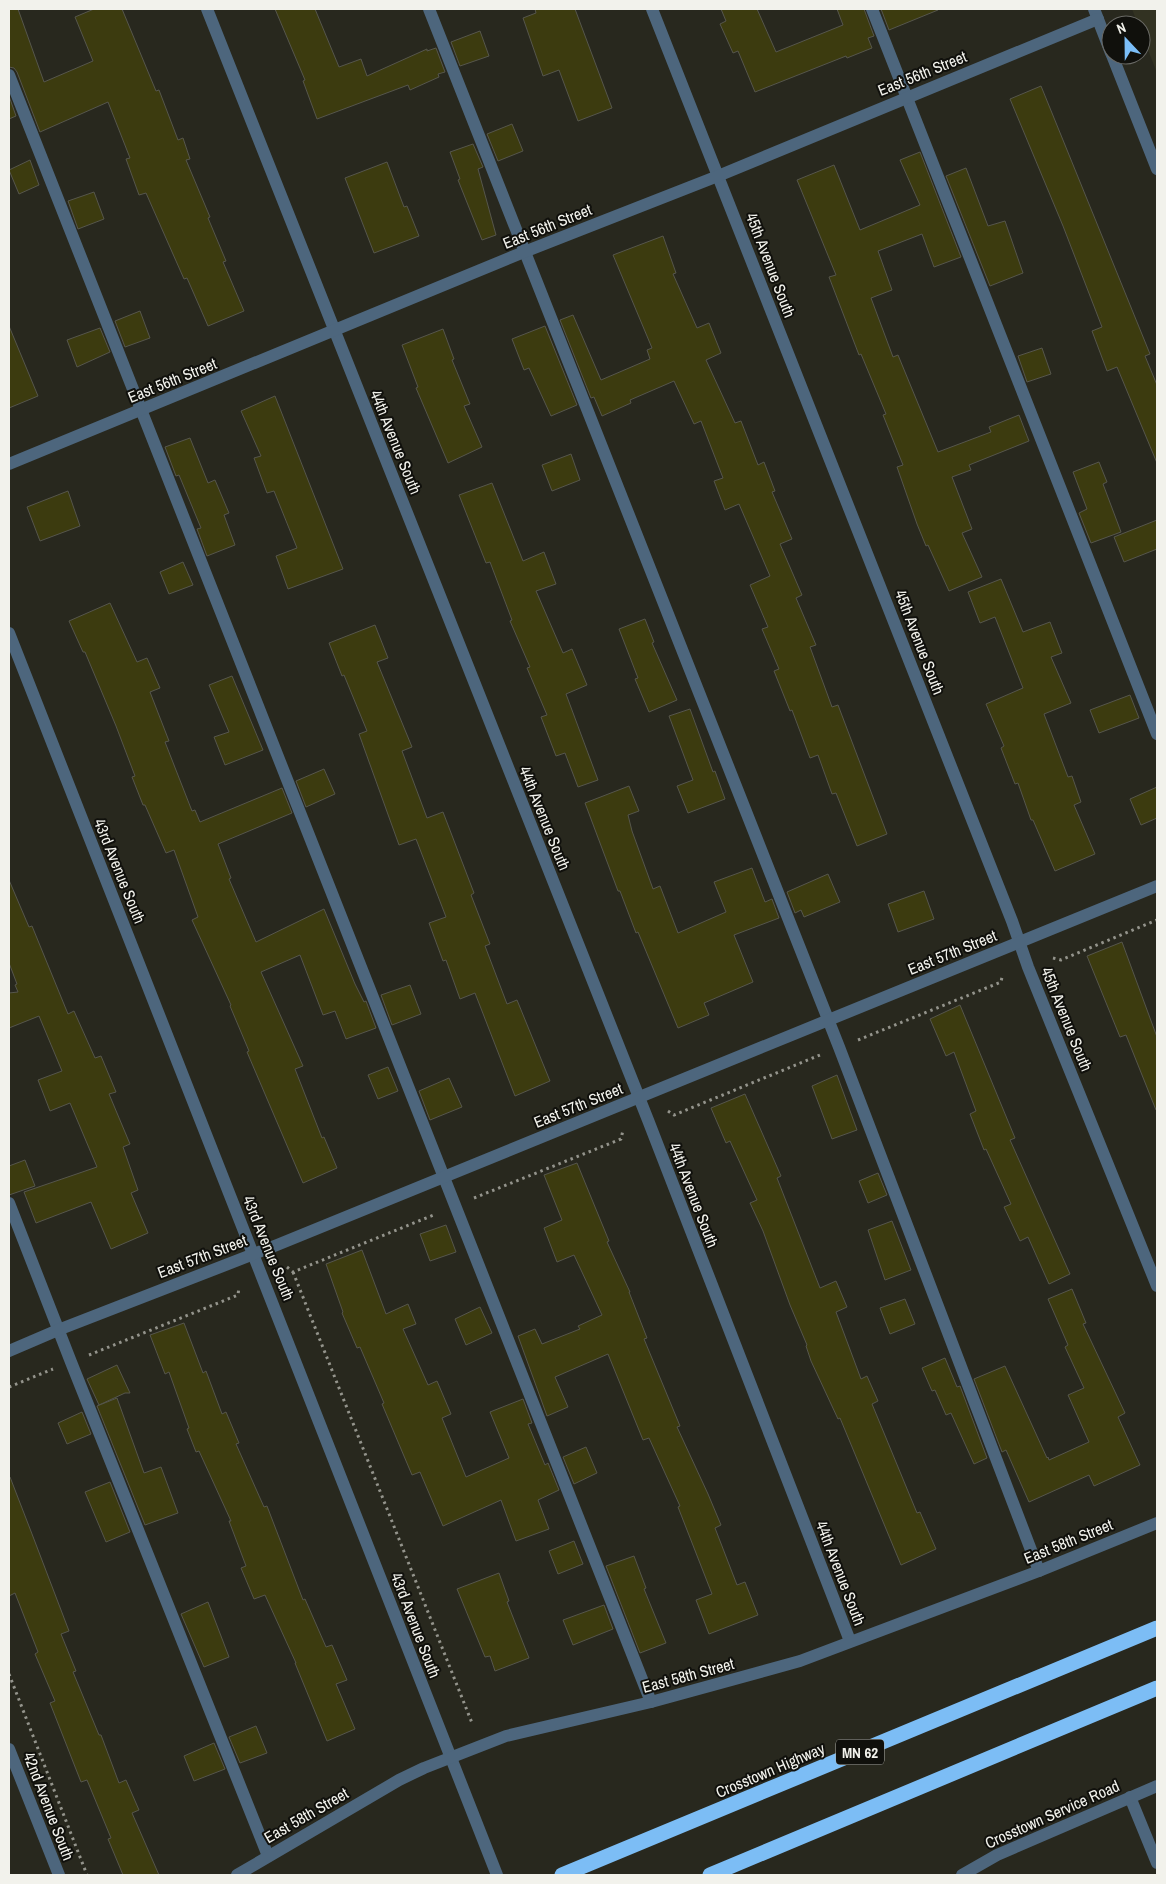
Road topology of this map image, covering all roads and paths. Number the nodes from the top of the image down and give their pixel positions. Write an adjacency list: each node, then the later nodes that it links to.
1 (207, 9): 13 (street, 44th Avenue South)
2 (428, 9): 12 (street)
3 (652, 9): 11 (street, 45th Avenue South)
4 (872, 9): 9 (street)
5 (1096, 14): 6 (street); 9 (street, East 56th Street)
6 (1101, 27)
7 (1115, 65): 10 (street)
8 (9, 75): 14 (street)
9 (907, 97): 11 (street, East 56th Street); 17 (street)
10 (1157, 169)
11 (718, 176): 12 (street, East 56th Street); 20 (street, 45th Avenue South)
12 (524, 252): 13 (street, East 56th Street); 22 (street)
13 (335, 331): 14 (street, East 56th Street); 23 (street, 44th Avenue South)
14 (142, 410): 15 (street, East 56th Street); 24 (street)
15 (9, 464)
16 (9, 633): 26 (street, 43rd Avenue South)
17 (1157, 734)
18 (1157, 886): 20 (street, East 57th Street)
19 (1157, 920): 21 (path)
20 (1020, 942): 22 (street, East 57th Street); 28 (street, 45th Avenue South)
21 (1053, 958)
22 (828, 1020): 23 (street, East 57th Street); 35 (street)
23 (639, 1098): 24 (street, East 57th Street); 37 (street, 44th Avenue South)
24 (444, 1176): 26 (street, East 57th Street); 40 (street)
25 (9, 1203): 30 (street)
26 (252, 1254): 30 (street, East 57th Street); 43 (street, 43rd Avenue South)
27 (293, 1272): 41 (path)
28 (1157, 1286)
29 (240, 1287): 32 (path)
30 (58, 1330): 31 (street, East 57th Street); 32 (street)
31 (9, 1351)
32 (71, 1362): 33 (path); 46 (street)
33 (9, 1387)
34 (1157, 1523): 35 (street, East 58th Street)
35 (1039, 1571): 37 (street, East 58th Street)
36 (1157, 1628): 52 (highway, Crosstown Highway / MN 62)
37 (850, 1641): 40 (street, East 58th Street)
38 (9, 1674): 49 (path)
39 (1157, 1688): 53 (highway)
40 (651, 1702): 43 (street, East 58th Street)
41 (472, 1723)
42 (9, 1749): 48 (street, 42nd Avenue South)
43 (450, 1757): 46 (street, East 58th Street); 51 (street, 43rd Avenue South)
44 (1157, 1786): 45 (street, Crosstown Service Road)
45 (1130, 1797): 47 (street); 54 (street, Crosstown Service Road)
46 (268, 1856): 50 (street, East 58th Street)
47 (1157, 1863)
48 (59, 1875)
49 (87, 1875)
50 (237, 1875)
51 (497, 1875)
52 (562, 1875)
53 (710, 1875)
54 (962, 1875)

